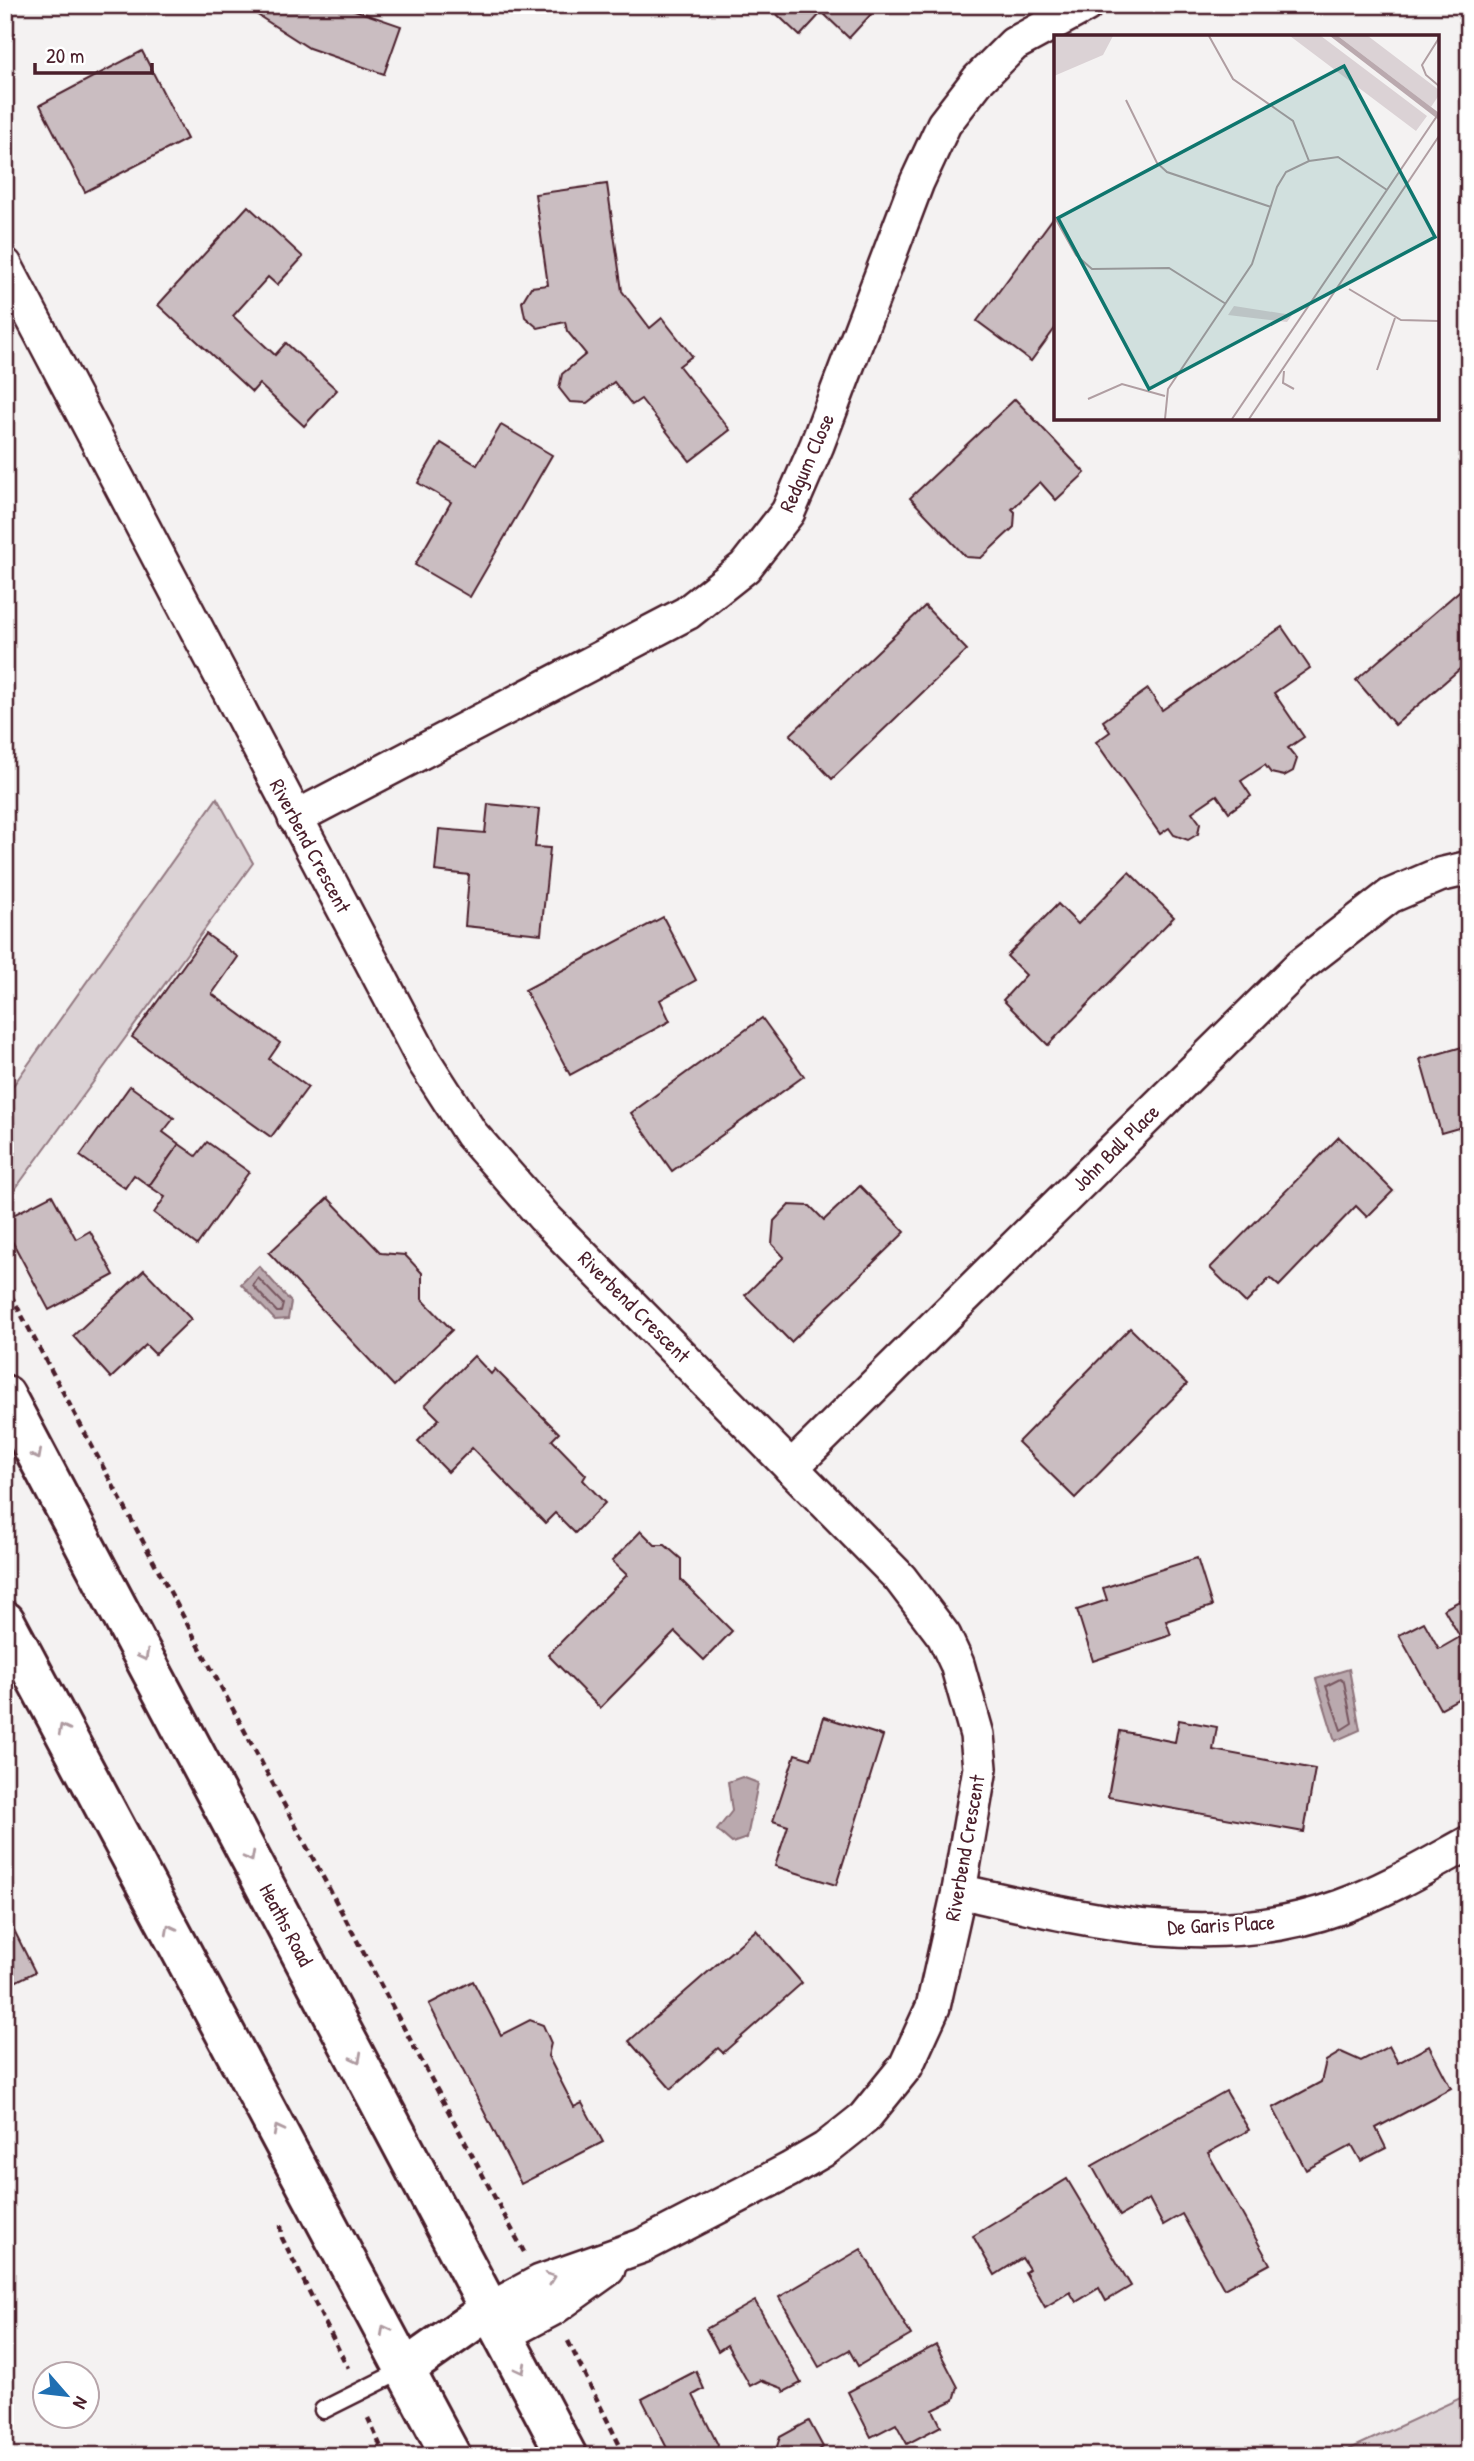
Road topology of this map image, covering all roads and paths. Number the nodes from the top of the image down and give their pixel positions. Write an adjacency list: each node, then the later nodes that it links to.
1 (1086, 5): 3 (street, Redgum Close)
2 (5, 264): 3 (street, Riverbend Crescent)
3 (295, 818): 7 (street, Riverbend Crescent)
4 (1469, 868): 7 (street, John Ball Place)
5 (5, 1284): 11 (path)
6 (5, 1395): 12 (main road, Heaths Road, one-way to 12)
7 (791, 1468): 10 (street, Riverbend Crescent)
8 (5, 1621): 13 (main road, one-way to 8)
9 (1469, 1843): 10 (street, De Garis Place)
10 (959, 1891): 11 (street, Riverbend Crescent)
11 (546, 2296): 12 (street, Riverbend Crescent); 17 (path)
12 (496, 2322): 13 (main road); 16 (main road, Heaths Road, one-way to 16)
13 (405, 2369): 14 (lane); 15 (main road)
14 (323, 2410)
15 (451, 2456)
16 (567, 2456)
17 (625, 2456)

